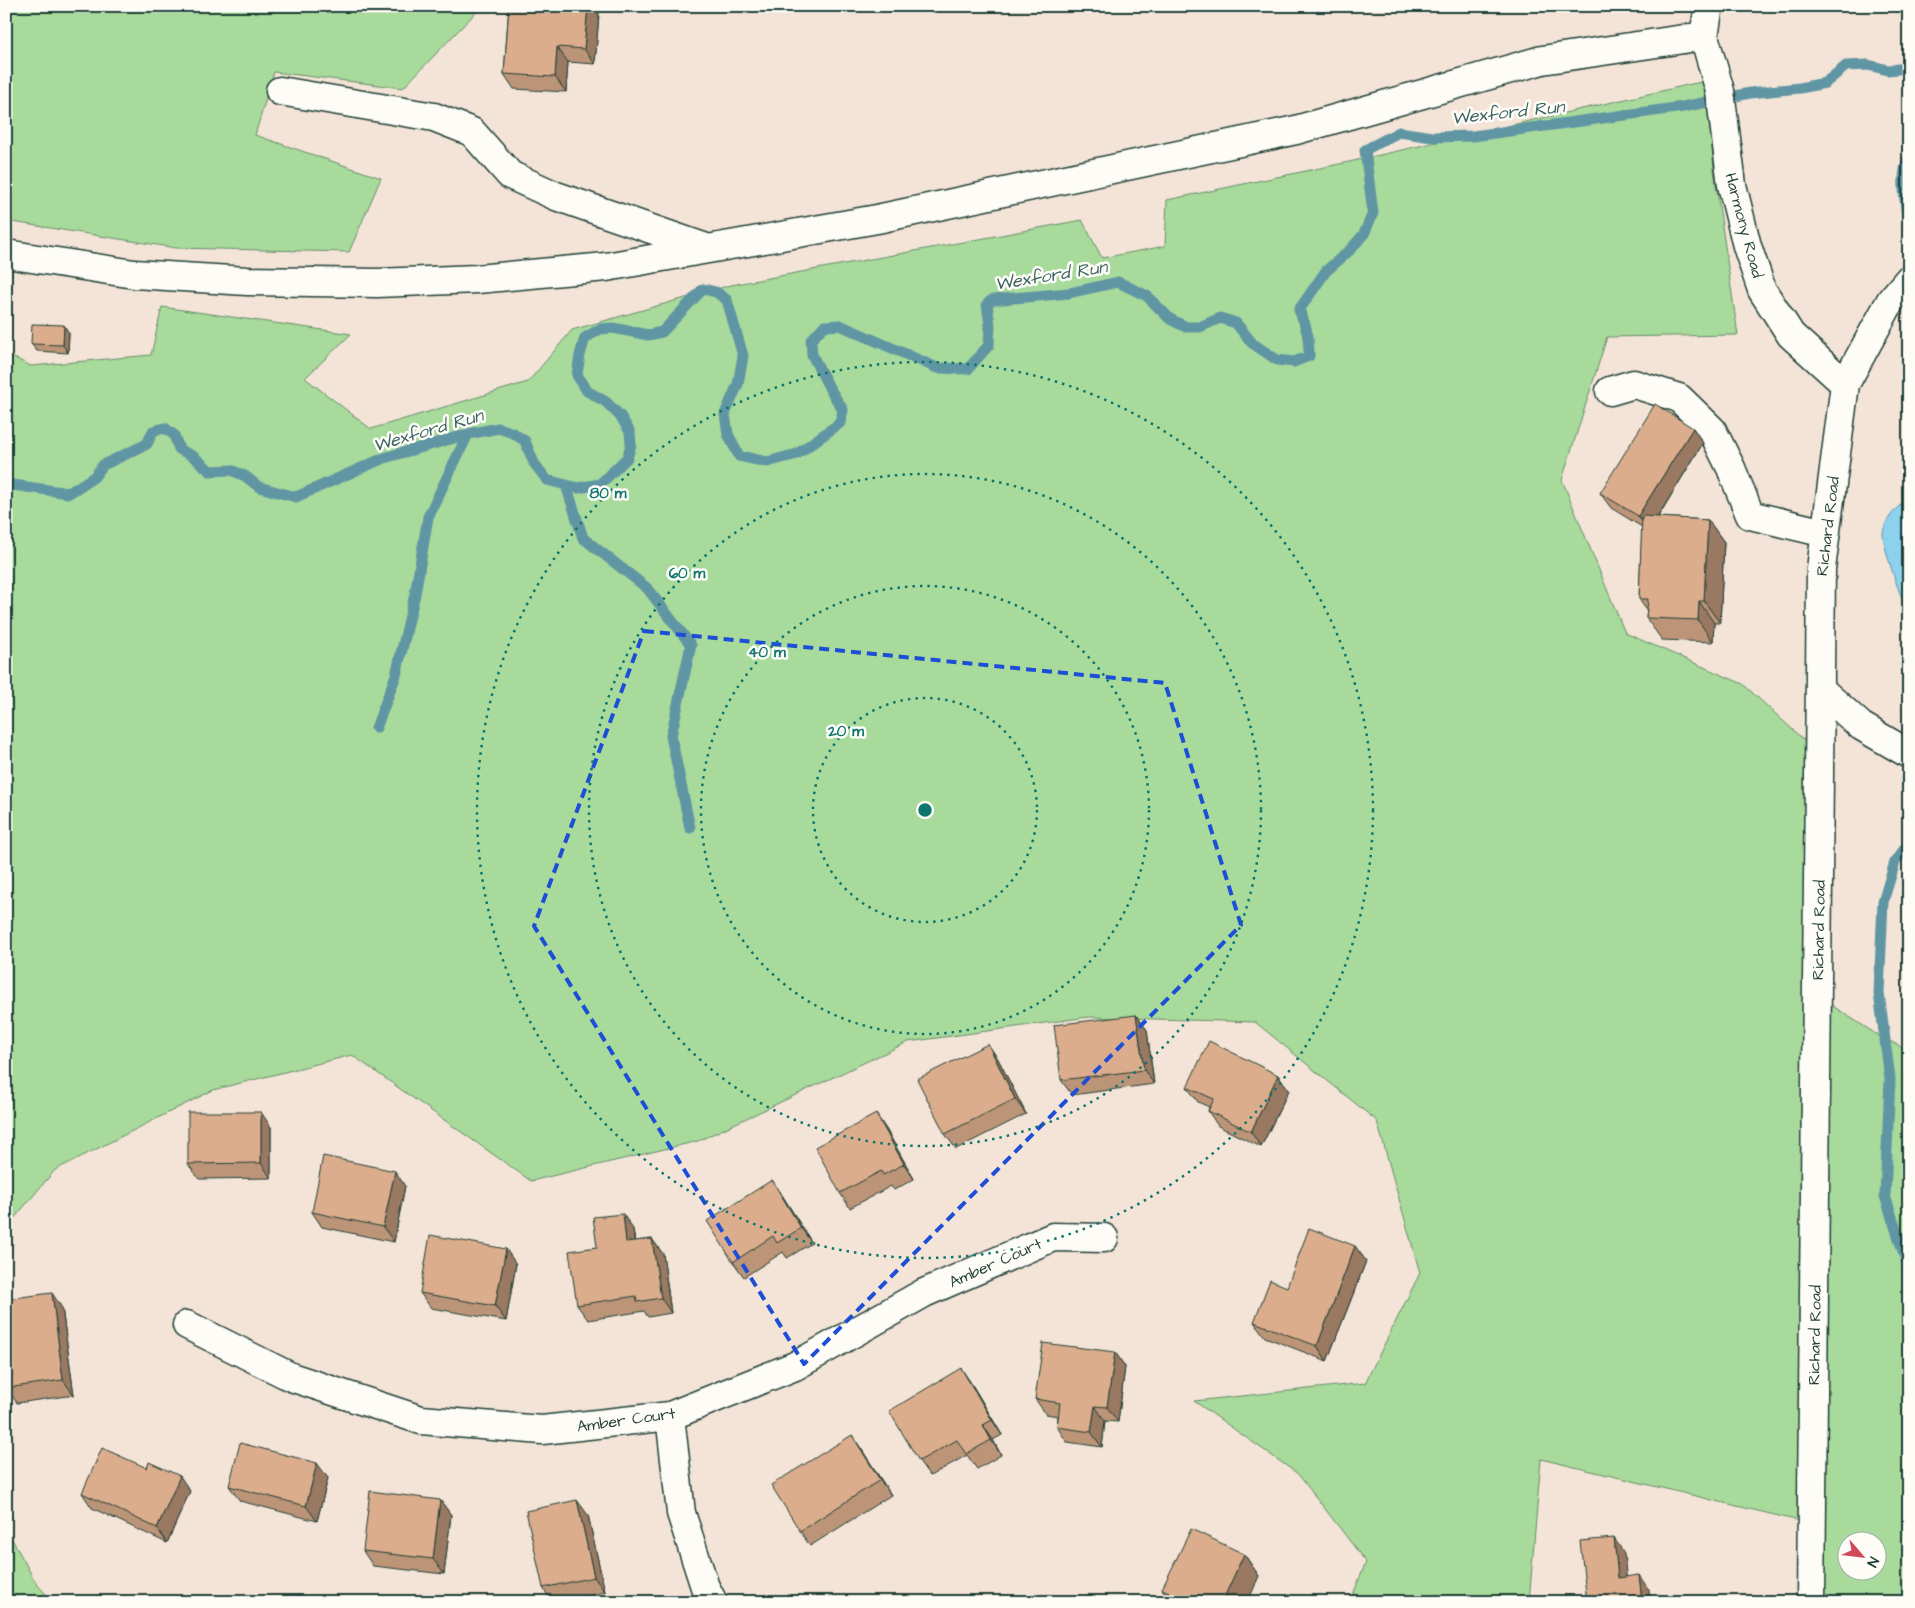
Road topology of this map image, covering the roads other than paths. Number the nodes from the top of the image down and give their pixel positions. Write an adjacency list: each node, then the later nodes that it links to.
1 (1710, 6): 2 (street)
2 (1704, 36): 4 (street); 7 (street, Harmony Road)
3 (280, 92): 4 (street)
4 (707, 249): 5 (street)
5 (6, 254)
6 (1909, 278): 7 (street, Richard Road)
7 (1845, 384): 9 (street, Richard Road)
8 (1610, 391): 9 (street)
9 (1826, 533): 10 (street, Richard Road)
10 (1820, 689): 11 (street); 16 (street, Richard Road)
11 (1909, 754)
12 (1104, 1238): 14 (street, Amber Court)
13 (187, 1325): 14 (street, Amber Court)
14 (670, 1416): 15 (street)
15 (713, 1602)
16 (1811, 1602)

